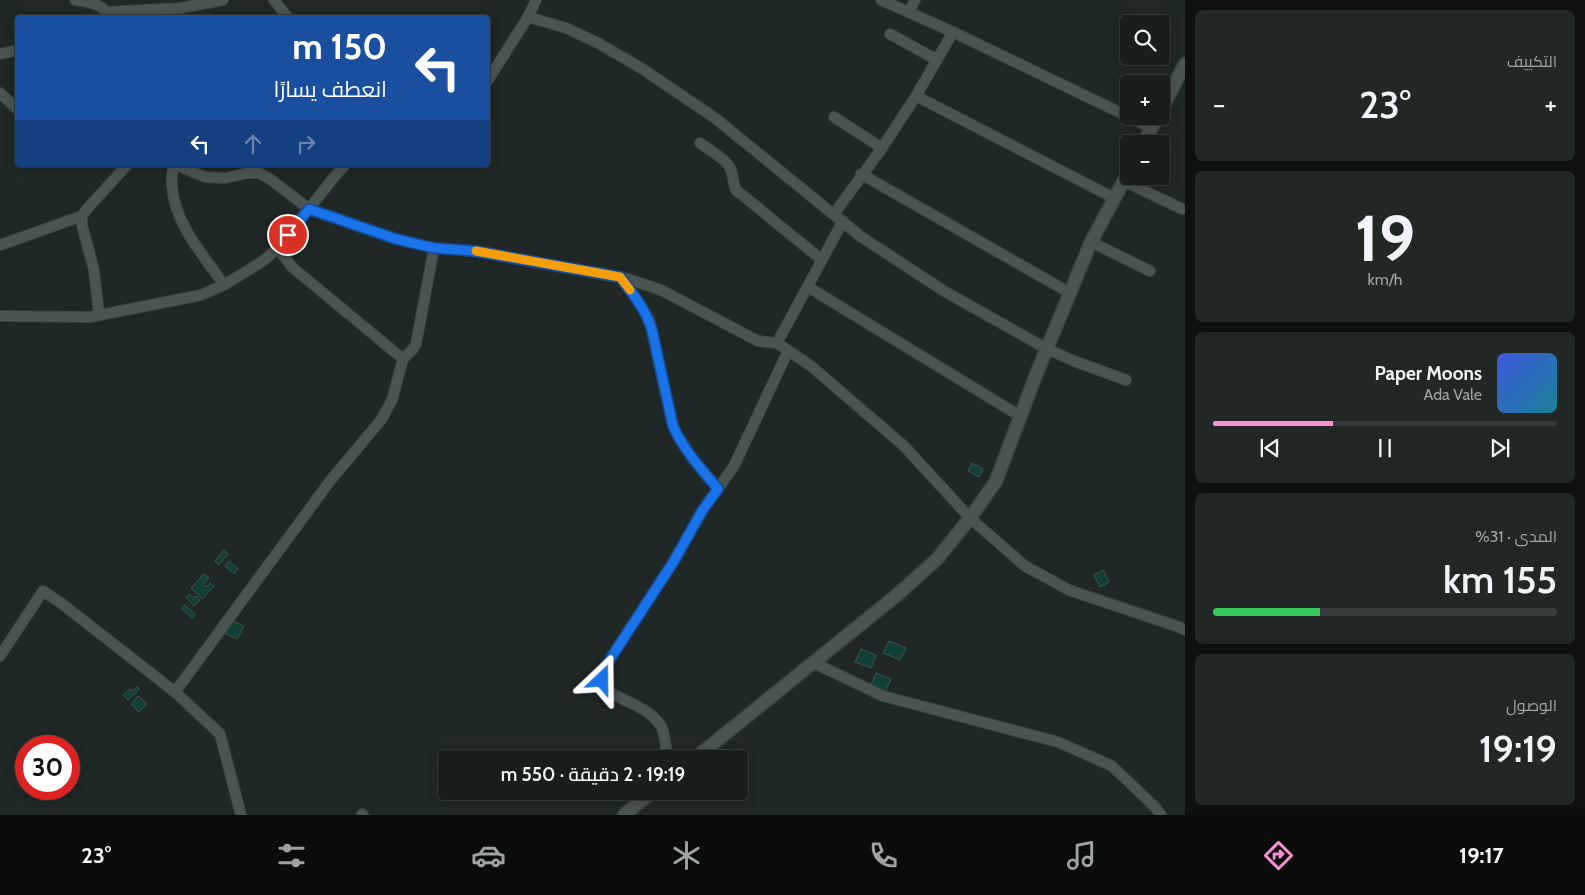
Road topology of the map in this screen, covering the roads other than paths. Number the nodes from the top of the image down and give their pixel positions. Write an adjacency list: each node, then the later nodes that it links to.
1 (75, 0): 8 (street)
2 (223, 0): 8 (street)
3 (274, 0): 9 (street)
4 (536, 0): 10 (street)
5 (881, 0): 7 (street)
6 (915, 0): 7 (street)
7 (909, 11): 11 (street)
8 (107, 15)
9 (286, 15)
10 (528, 17): 17 (street); 37 (street)
11 (953, 32): 15 (street); 22 (street)
12 (890, 34): 15 (street)
13 (15, 51): 14 (street)
14 (0, 54)
15 (937, 60): 20 (street)
16 (1185, 64): 19 (street)
17 (490, 77)
18 (0, 93): 21 (street)
19 (1170, 93)
20 (916, 96): 25 (street); 34 (street)
21 (15, 104)
22 (1120, 106)
23 (834, 117): 25 (street)
24 (700, 143): 44 (street)
25 (882, 148): 31 (street)
26 (121, 167): 38 (street)
27 (179, 167): 47 (street)
28 (181, 167): 30 (street)
29 (343, 167): 36 (street)
30 (251, 169): 36 (street)
31 (862, 174): 37 (street); 49 (street)
32 (1121, 185): 34 (street)
33 (1142, 185): 35 (street)
34 (1114, 198): 40 (street)
35 (1182, 208)
36 (309, 209): 42 (street); 43 (street)
37 (834, 214): 39 (street)
38 (82, 216): 41 (street); 50 (street)
39 (843, 221): 44 (street); 53 (street)
40 (1091, 242): 45 (street); 49 (street)
41 (0, 245)
42 (278, 248): 47 (street); 55 (street)
43 (434, 248): 46 (street); 55 (street)
44 (822, 260): 48 (street)
45 (1150, 271)
46 (620, 277): 52 (street); 58 (street)
47 (224, 285): 50 (street)
48 (808, 287): 52 (street); 57 (street)
49 (1070, 293): 53 (street)
50 (99, 315): 51 (street)
51 (0, 316)
52 (777, 343): 54 (street)
53 (1047, 349): 56 (street); 57 (street)
54 (788, 351): 58 (street); 59 (street)
55 (402, 359): 63 (street)
56 (1126, 380)
57 (1020, 416): 59 (street)
58 (718, 489): 64 (street)
59 (970, 518): 60 (street); 62 (street)
60 (1185, 630)
61 (0, 656): 63 (street)
62 (814, 662): 65 (street); 69 (street)
63 (175, 692): 67 (street)
64 (666, 750)
65 (705, 750)
66 (643, 800): 68 (street)
67 (241, 815)
68 (624, 815)
69 (1161, 815)

